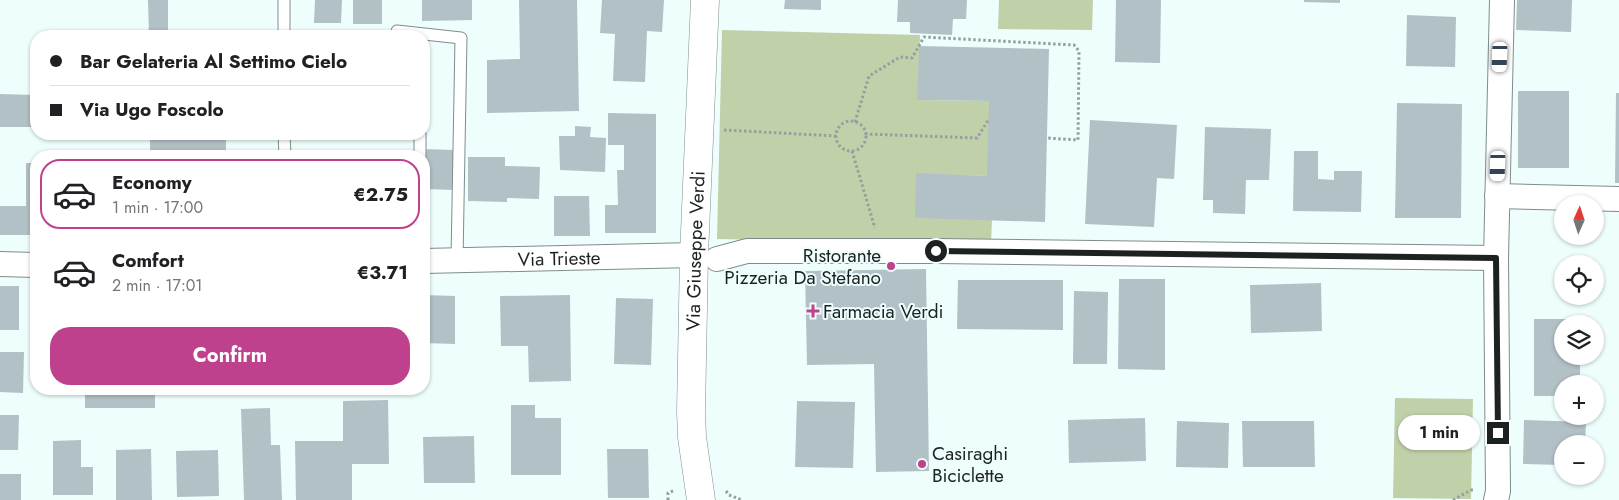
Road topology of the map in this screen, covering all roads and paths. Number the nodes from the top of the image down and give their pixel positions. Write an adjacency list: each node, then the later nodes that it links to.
1 (284, 0): 4 (lane)
2 (705, 0): 8 (street, Via Giuseppe Verdi)
3 (1502, 0): 13 (street)
4 (284, 30)
5 (430, 35): 18 (lane)
6 (989, 119): 9 (path)
7 (855, 122): 9 (path); 10 (path); 11 (path)
8 (698, 129): 10 (path); 16 (street, Via Giuseppe Verdi)
9 (865, 134): 12 (path)
10 (836, 136): 12 (path)
11 (1047, 138)
12 (852, 151): 15 (path)
13 (1497, 196): 14 (street); 17 (street)
14 (1619, 199)
15 (877, 235)
16 (705, 257): 17 (street, Via Trieste); 18 (street, Via Trieste); 22 (street, Via Giuseppe Verdi)
17 (1496, 258): 23 (street)
18 (457, 260): 19 (street, Via Trieste)
19 (430, 261)
20 (0, 264): 21 (street)
21 (30, 265)
22 (701, 500)
23 (1496, 500)

